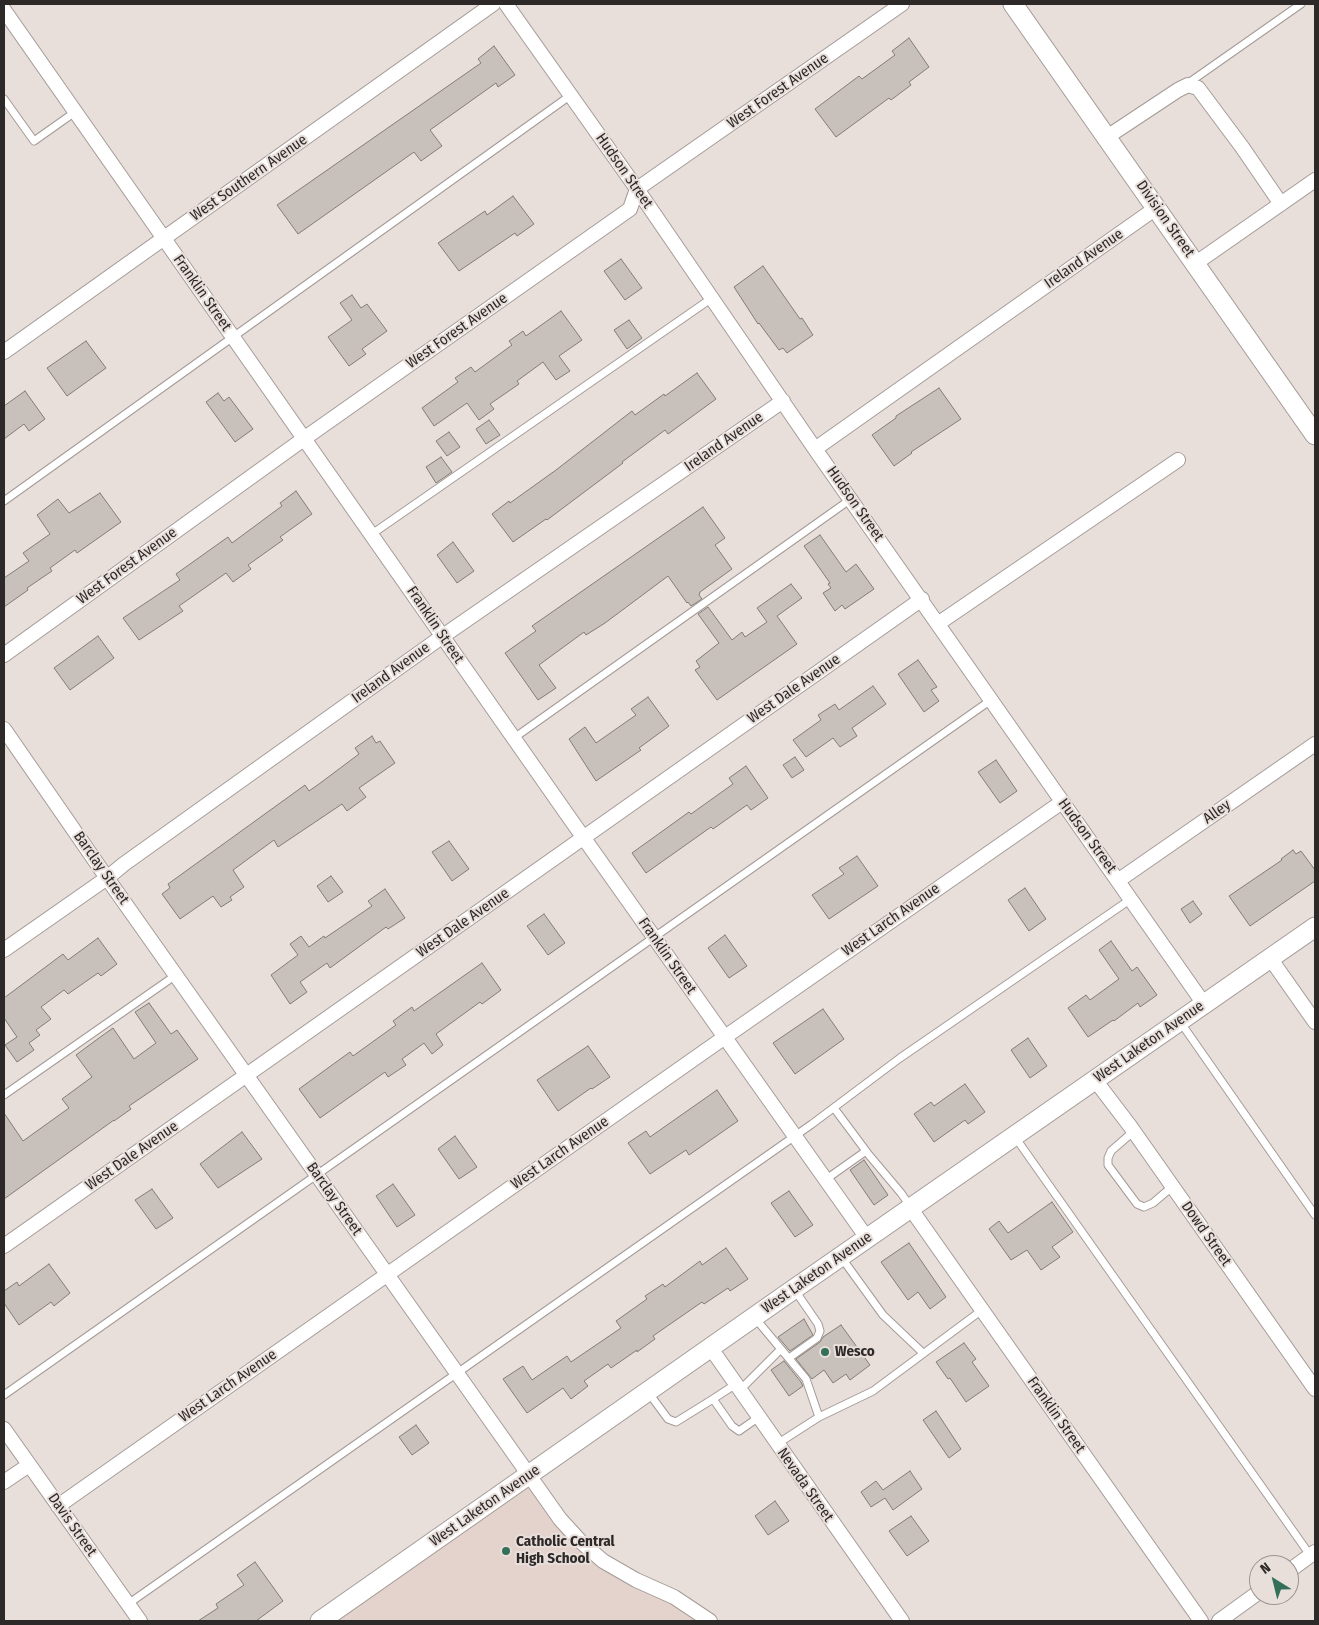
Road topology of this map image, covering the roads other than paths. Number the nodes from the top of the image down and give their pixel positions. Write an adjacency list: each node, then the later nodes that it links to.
1 (493, 4): 16 (street, West Southern Avenue)
2 (506, 4): 8 (street, Hudson Street)
3 (902, 4): 13 (street, West Forest Avenue)
4 (1301, 4): 7 (lane)
5 (1018, 5): 11 (main road, Division Street)
6 (4, 10): 10 (street, Franklin Street)
7 (1178, 90): 11 (street); 14 (street)
8 (571, 96): 13 (street, Hudson Street); 19 (lane)
9 (4, 100): 10 (lane)
10 (75, 112): 16 (street, Franklin Street)
11 (1106, 137): 15 (main road, Division Street)
12 (1315, 180): 14 (street)
13 (637, 189): 18 (street, Hudson Street); 23 (street, West Forest Avenue)
14 (1281, 204): 17 (street)
15 (1156, 208): 17 (main road, Division Street); 24 (street, Ireland Avenue)
16 (164, 239): 19 (street, Franklin Street); 20 (street, West Southern Avenue)
17 (1196, 263): 22 (main road, Division Street)
18 (712, 298): 21 (street, Hudson Street); 28 (lane)
19 (233, 337): 23 (street, Franklin Street); 27 (lane)
20 (4, 352)
21 (782, 401): 24 (street, Hudson Street); 31 (street, Ireland Avenue)
22 (1315, 435)
23 (305, 438): 28 (street, Franklin Street); 32 (street, West Forest Avenue)
24 (815, 449): 26 (street, Hudson Street)
25 (1178, 460): 30 (street)
26 (851, 499): 29 (street, Hudson Street); 35 (lane)
27 (4, 501)
28 (372, 534): 31 (street, Franklin Street)
29 (922, 599): 30 (street, Hudson Street); 38 (street, West Dale Avenue)
30 (939, 624): 33 (street, Hudson Street)
31 (443, 636): 35 (street, Franklin Street); 39 (street, Ireland Avenue)
32 (4, 655)
33 (992, 700): 37 (street, Hudson Street); 43 (lane)
34 (4, 729): 39 (street, Barclay Street)
35 (514, 738): 38 (street, Franklin Street)
36 (1315, 744): 40 (street, Alley)
37 (1062, 802): 40 (street, Hudson Street); 50 (street, West Larch Avenue)
38 (584, 838): 43 (street, Franklin Street); 51 (street, West Dale Avenue)
39 (107, 878): 44 (street, Ireland Avenue); 46 (street, Barclay Street)
40 (1119, 880): 41 (street, Hudson Street)
41 (1132, 899): 47 (street, Hudson Street); 54 (lane)
42 (1315, 927): 45 (main road, West Laketon Avenue)
43 (654, 938): 50 (street, Franklin Street); 59 (lane)
44 (4, 950)
45 (1270, 958): 47 (main road, West Laketon Avenue); 49 (street)
46 (176, 976): 51 (street, Barclay Street); 53 (lane)
47 (1204, 1004): 48 (main road, West Laketon Avenue)
48 (1179, 1021): 52 (main road, West Laketon Avenue); 63 (lane)
49 (1315, 1022)
50 (724, 1037): 56 (street, Franklin Street); 67 (street, West Larch Avenue)
51 (247, 1074): 59 (street, Barclay Street); 65 (street, West Dale Avenue)
52 (1095, 1080): 55 (street, Dowd Street); 57 (main road, West Laketon Avenue)
53 (4, 1095)
54 (834, 1108): 56 (lane); 58 (lane)
55 (1134, 1131): 61 (street, Dowd Street); 61 (lane)
56 (795, 1136): 60 (street, Franklin Street); 75 (lane)
57 (1015, 1136): 62 (main road, West Laketon Avenue); 89 (lane)
58 (867, 1153): 60 (lane); 62 (lane)
59 (317, 1174): 67 (street, Barclay Street); 79 (lane)
60 (825, 1180): 64 (street, Franklin Street)
61 (1172, 1186): 77 (street, Dowd Street)
62 (911, 1209): 64 (main road, West Laketon Avenue); 69 (street, Franklin Street)
63 (1315, 1215)
64 (867, 1238): 66 (main road, West Laketon Avenue)
65 (4, 1246)
66 (841, 1257): 68 (main road, West Laketon Avenue); 73 (lane)
67 (387, 1274): 75 (street, Barclay Street); 88 (street, West Larch Avenue)
68 (794, 1289): 70 (main road, West Laketon Avenue); 74 (lane)
69 (982, 1310): 73 (lane); 97 (street, Franklin Street)
70 (754, 1317): 71 (main road, West Laketon Avenue); 72 (lane)
71 (710, 1347): 76 (street, Nevada Street); 78 (main road, West Laketon Avenue)
72 (781, 1349): 74 (lane); 76 (lane)
73 (923, 1353): 82 (lane)
74 (789, 1358): 82 (lane)
75 (458, 1374): 86 (street, Barclay Street); 92 (lane)
76 (738, 1387): 80 (lane); 81 (street, Nevada Street)
77 (1315, 1389)
78 (648, 1392): 80 (lane); 86 (main road, West Laketon Avenue)
79 (4, 1395)
80 (713, 1399): 81 (lane)
81 (759, 1417): 84 (street, Nevada Street)
82 (819, 1417): 84 (lane)
83 (4, 1429): 85 (street, Davis Street)
84 (777, 1444): 96 (street, Nevada Street)
85 (29, 1465): 87 (street); 88 (street, Davis Street)
86 (530, 1475): 94 (main road, West Laketon Avenue); 95 (street, Barclay Street)
87 (4, 1482)
88 (58, 1506): 92 (street, Davis Street)
89 (1313, 1554): 90 (street)
90 (1299, 1563)
91 (1249, 1599): 98 (street)
92 (128, 1604): 93 (street, Davis Street)
93 (140, 1621)
94 (320, 1621)
95 (710, 1621)
96 (902, 1621)
97 (1200, 1621)
98 (1218, 1621)

